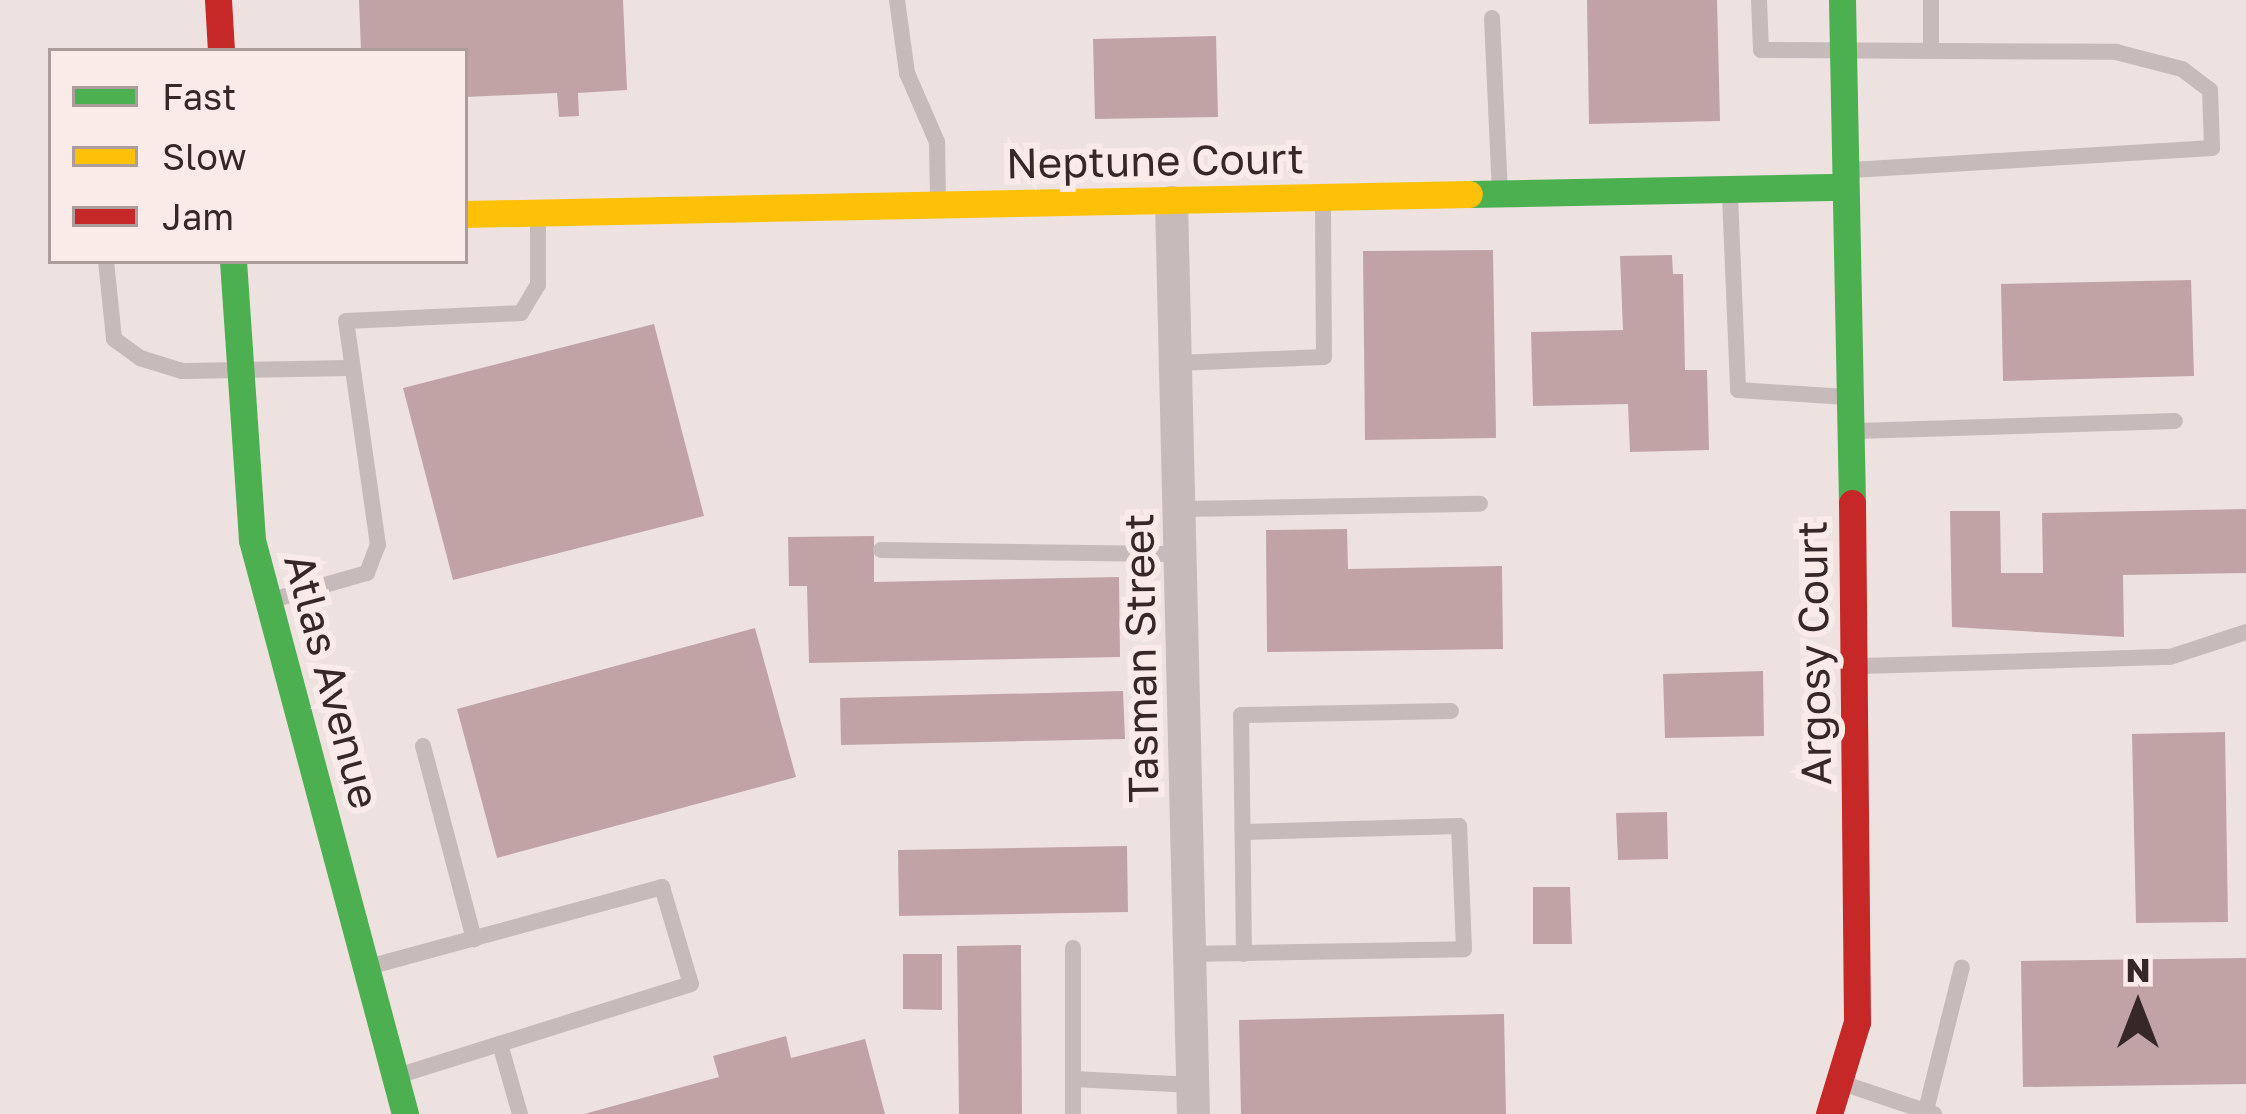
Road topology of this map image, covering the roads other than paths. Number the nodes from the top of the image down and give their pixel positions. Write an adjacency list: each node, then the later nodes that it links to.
1 (218, 0): 9 (street)
2 (897, 0): 15 (lane)
3 (1759, 0): 8 (lane)
4 (1842, 0): 8 (street, Argosy Court)
5 (1931, 0): 7 (lane)
6 (1492, 18): 12 (lane)
7 (1931, 44): 8 (lane); 10 (lane)
8 (1843, 45): 10 (street, Argosy Court)
9 (221, 48)
10 (1845, 179): 11 (street, Neptune Court); 23 (street, Argosy Court)
11 (1729, 189): 12 (street, Neptune Court); 23 (lane)
12 (1500, 194): 13 (street, Neptune Court)
13 (1323, 199): 14 (street, Neptune Court); 20 (lane)
14 (1172, 202): 15 (street, Neptune Court); 20 (street, Tasman Street)
15 (938, 205): 16 (street, Neptune Court)
16 (538, 212): 17 (street, Neptune Court); 21 (lane)
17 (468, 214)
18 (106, 264): 22 (lane)
19 (233, 264): 22 (street, Atlas Avenue)
20 (1178, 363): 27 (street, Tasman Street)
21 (349, 368): 22 (lane); 30 (lane)
22 (239, 372): 30 (street, Atlas Avenue)
23 (1850, 397): 25 (street, Argosy Court)
24 (2175, 421): 25 (lane)
25 (1850, 431): 32 (street, Argosy Court)
26 (1480, 504): 27 (lane)
27 (1183, 509): 29 (street, Tasman Street)
28 (881, 550): 29 (lane)
29 (1184, 554): 39 (street, Tasman Street)
30 (268, 601): 41 (street, Atlas Avenue)
31 (2246, 632): 32 (lane)
32 (1855, 666): 45 (street, Argosy Court)
33 (1451, 711): 35 (lane)
34 (423, 746): 36 (lane)
35 (1243, 832): 38 (lane); 38 (lane)
36 (474, 939): 41 (lane); 42 (lane)
37 (1073, 948): 44 (lane)
38 (1244, 954): 39 (lane)
39 (1190, 955): 46 (street, Tasman Street)
40 (1962, 967): 47 (lane)
41 (366, 968): 43 (street, Atlas Avenue)
42 (500, 1044): 43 (lane); 49 (lane)
43 (395, 1076): 48 (street, Atlas Avenue)
44 (1073, 1079): 46 (lane); 50 (lane)
45 (1839, 1082): 47 (lane); 51 (street, Argosy Court)
46 (1193, 1100)
47 (1930, 1112)
48 (405, 1114)
49 (520, 1114)
50 (1073, 1114)
51 (1829, 1114)

